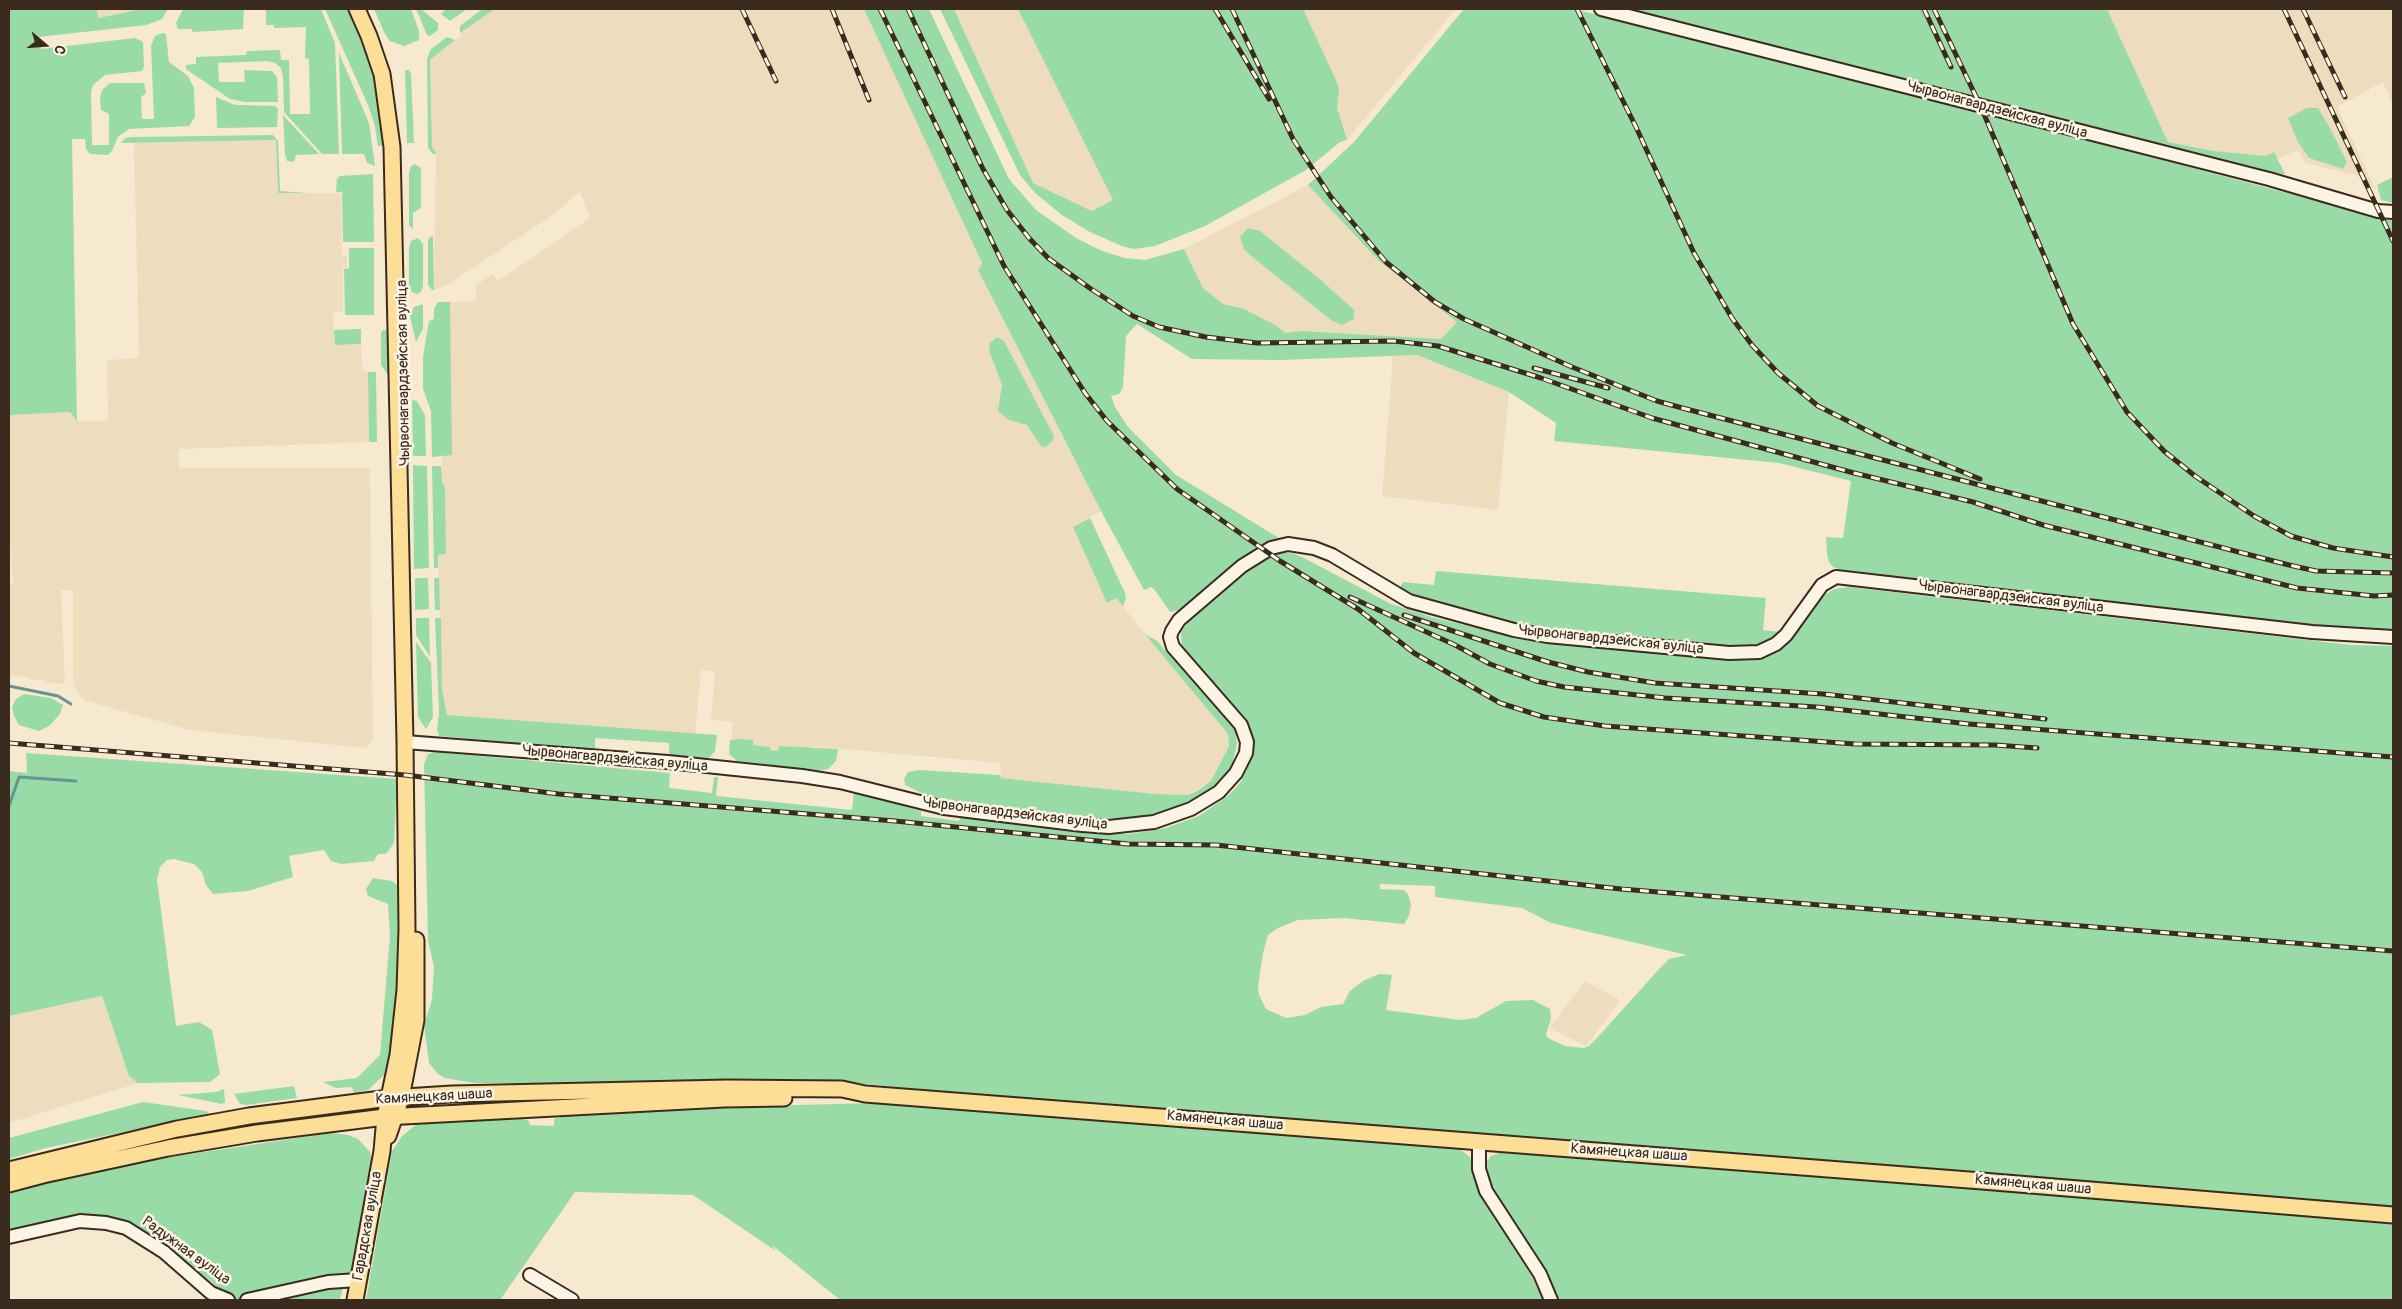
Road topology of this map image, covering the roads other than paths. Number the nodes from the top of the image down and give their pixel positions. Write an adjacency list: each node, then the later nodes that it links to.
1 (357, 9): 6 (main road, Чырвонагвардзейская вуліца)
2 (366, 9): 6 (main road, Чырвонагвардзейская вуліца)
3 (1601, 9): 4 (street, Чырвонагвардзейская вуліца)
4 (2393, 212)
5 (2393, 637): 6 (street, Чырвонагвардзейская вуліца)
6 (408, 742): 8 (main road, Чырвонагвардзейская вуліца)
7 (865, 1094): 8 (main road, Камянецкая шаша); 9 (main road, Камянецкая шаша); 10 (main road, Камянецкая шаша)
8 (395, 1098): 9 (main road, Чырвонагвардзейская вуліца); 11 (main road, Камянецкая шаша)
9 (391, 1117): 12 (main road, Камянецкая шаша); 16 (main road, Гарадская вуліца)
10 (1479, 1142): 13 (main road, Камянецкая шаша); 21 (street)
11 (9, 1170)
12 (9, 1184)
13 (2393, 1215)
14 (9, 1237): 17 (street, Радужная вуліца)
15 (530, 1275): 20 (street)
16 (358, 1280): 18 (street); 19 (main road, Гарадская вуліца)
17 (228, 1300)
18 (247, 1300)
19 (355, 1300)
20 (572, 1300)
21 (1551, 1300)

